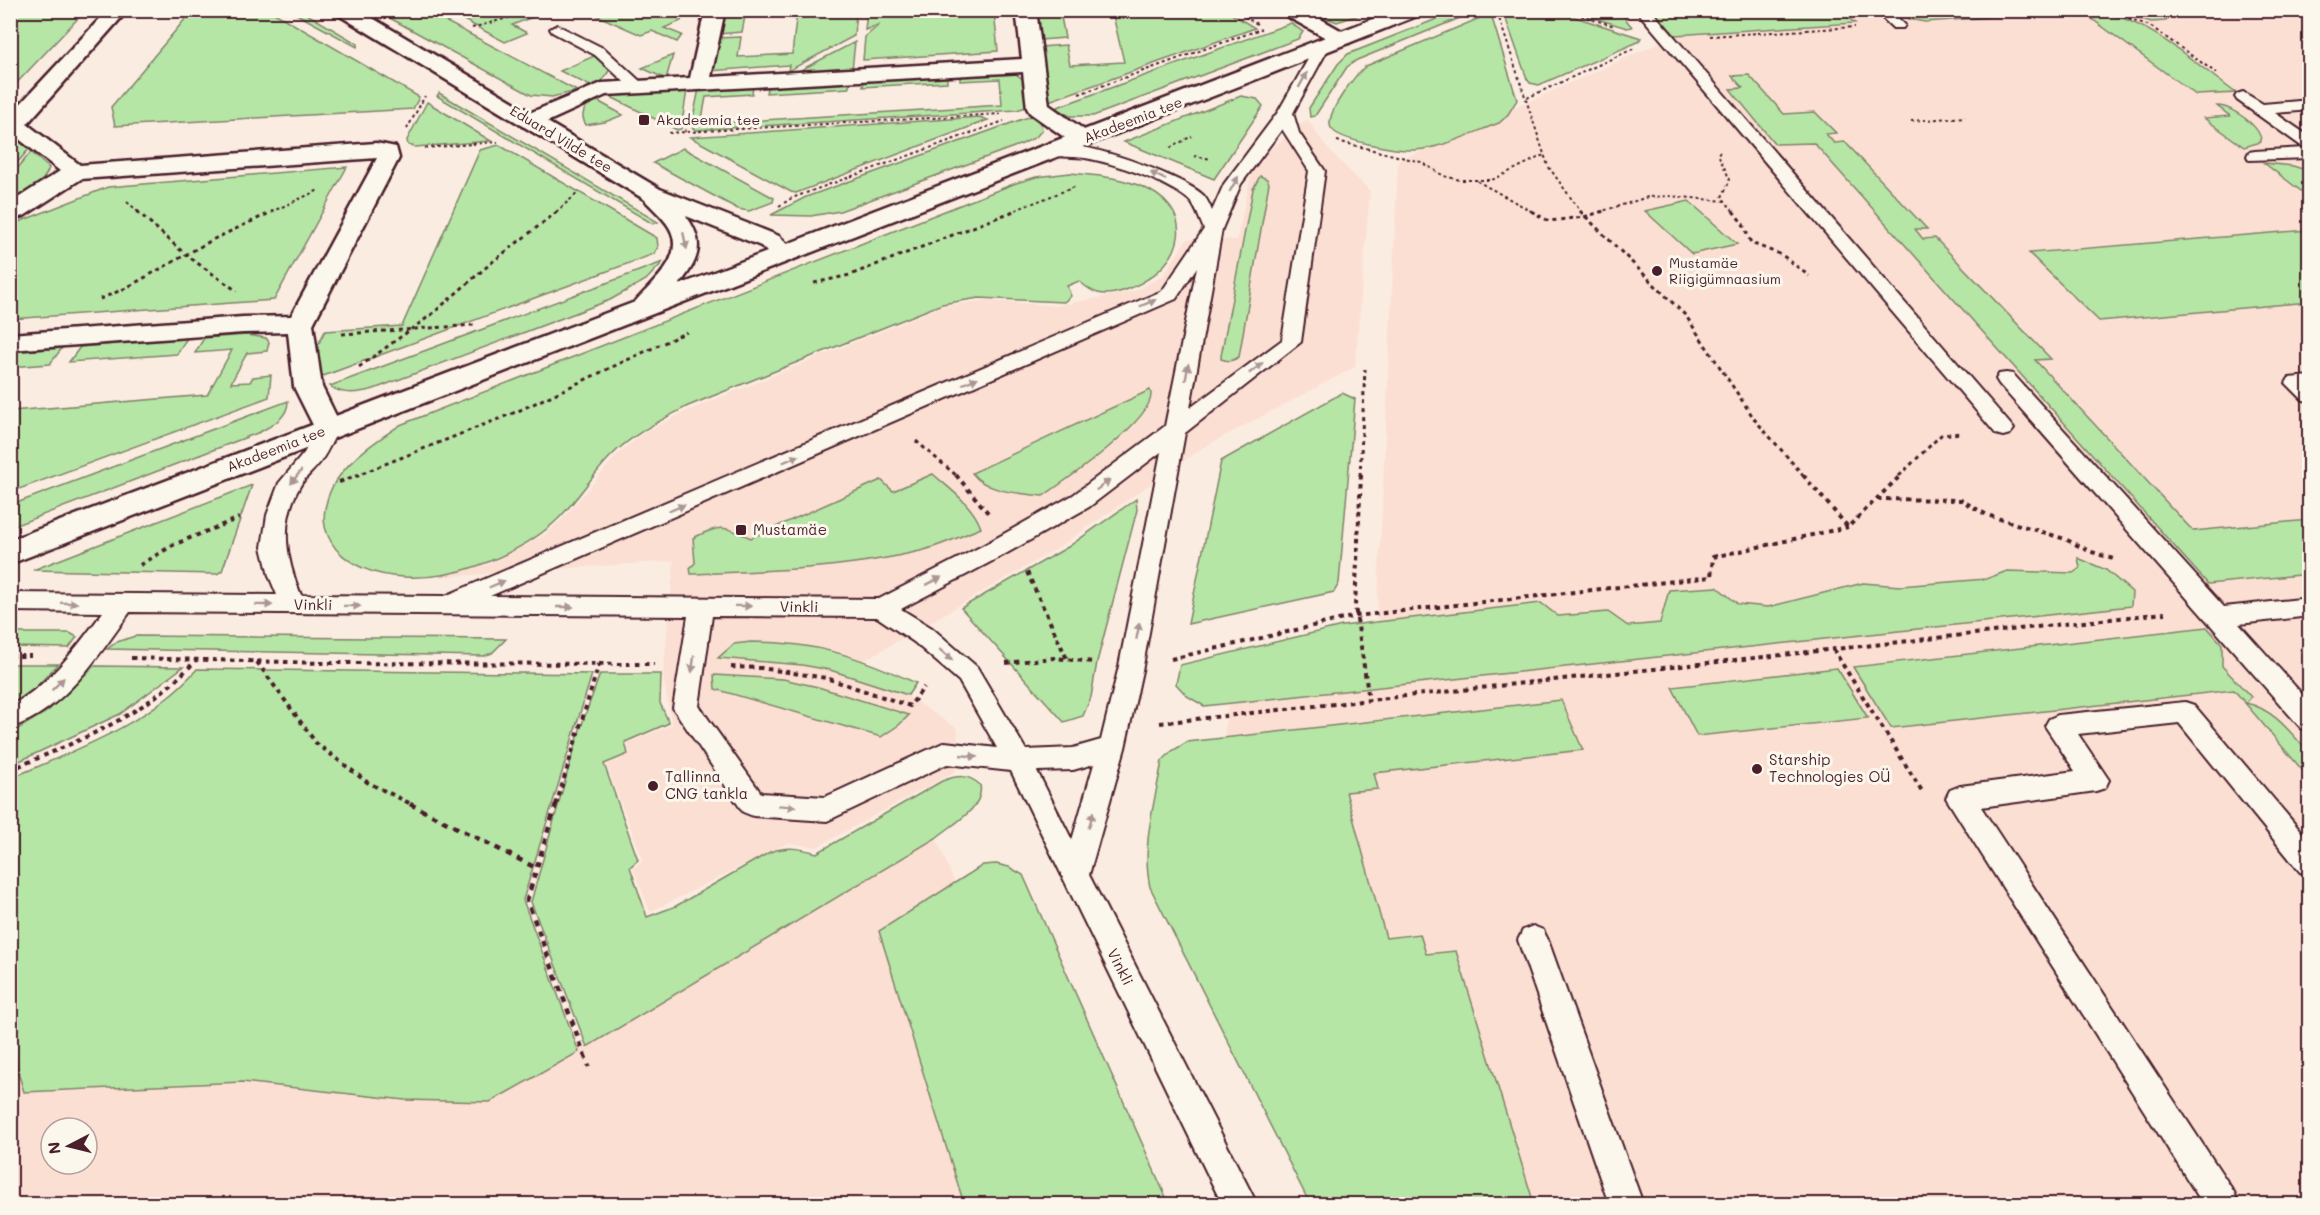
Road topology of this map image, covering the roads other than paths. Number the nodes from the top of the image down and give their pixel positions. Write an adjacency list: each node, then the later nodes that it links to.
1 (119, 10): 21 (street)
2 (344, 10): 20 (street, Eduard Vilde tee)
3 (715, 10): 14 (street)
4 (1026, 10): 13 (street)
5 (1290, 10): 11 (street)
6 (1415, 10): 11 (street, Akadeemia tee)
7 (1643, 10): 39 (lane)
8 (1881, 10): 9 (lane)
9 (1898, 25)
10 (557, 29): 15 (lane)
11 (1342, 39): 12 (street, Akadeemia tee)
12 (1322, 47): 19 (lane, one-way to 12); 22 (street, Akadeemia tee)
13 (1033, 65): 14 (street); 22 (street)
14 (699, 83): 15 (street)
15 (638, 87): 20 (street)
16 (2243, 97): 18 (lane)
17 (2310, 105): 18 (lane)
18 (2260, 109): 23 (lane)
19 (1285, 113): 30 (lane, one-way to 19); 40 (lane, one-way to 19)
20 (530, 121): 28 (street, Eduard Vilde tee)
21 (13, 123): 27 (street)
22 (1082, 139): 24 (street, Akadeemia tee)
23 (2310, 145)
24 (1053, 150): 30 (lane, one-way to 24); 31 (street, Akadeemia tee)
25 (2310, 153): 26 (lane)
26 (2255, 156)
27 (75, 172): 29 (street); 33 (street)
28 (652, 194): 31 (street, Eduard Vilde tee); 32 (street, one-way to 32)
29 (10, 212)
30 (1213, 229): 40 (lane, one-way to 30); 46 (lane, one-way to 30)
31 (783, 254): 32 (street, Akadeemia tee)
32 (642, 310): 38 (street, Akadeemia tee)
33 (301, 330): 34 (street); 38 (street)
34 (10, 342)
35 (2006, 379): 49 (lane)
36 (2310, 382): 37 (lane)
37 (2310, 395)
38 (328, 428): 41 (street, Akadeemia tee); 44 (lane, one-way to 44)
39 (2003, 429)
40 (1176, 430): 48 (lane, one-way to 40); 52 (lane, one-way to 40)
41 (10, 553)
42 (10, 602): 43 (lane, Vinkli, one-way to 43)
43 (123, 603): 44 (lane, Vinkli, one-way to 44); 50 (lane, one-way to 43)
44 (293, 605): 46 (lane, Vinkli, one-way to 46)
45 (701, 606): 46 (lane, Vinkli, one-way to 45); 48 (lane, Vinkli, one-way to 48); 53 (lane, one-way to 53)
46 (443, 607)
47 (2310, 607): 49 (lane)
48 (882, 608): 53 (lane, Vinkli, one-way to 53)
49 (2218, 617): 51 (lane)
50 (10, 718)
51 (2310, 721)
52 (1112, 748): 53 (lane); 55 (lane, one-way to 52)
53 (1019, 761): 55 (lane, Vinkli)
54 (2310, 863): 59 (lane)
55 (1074, 876): 57 (lane, Vinkli)
56 (1533, 940): 58 (lane)
57 (1240, 1204)
58 (1626, 1204)
59 (2222, 1204)

